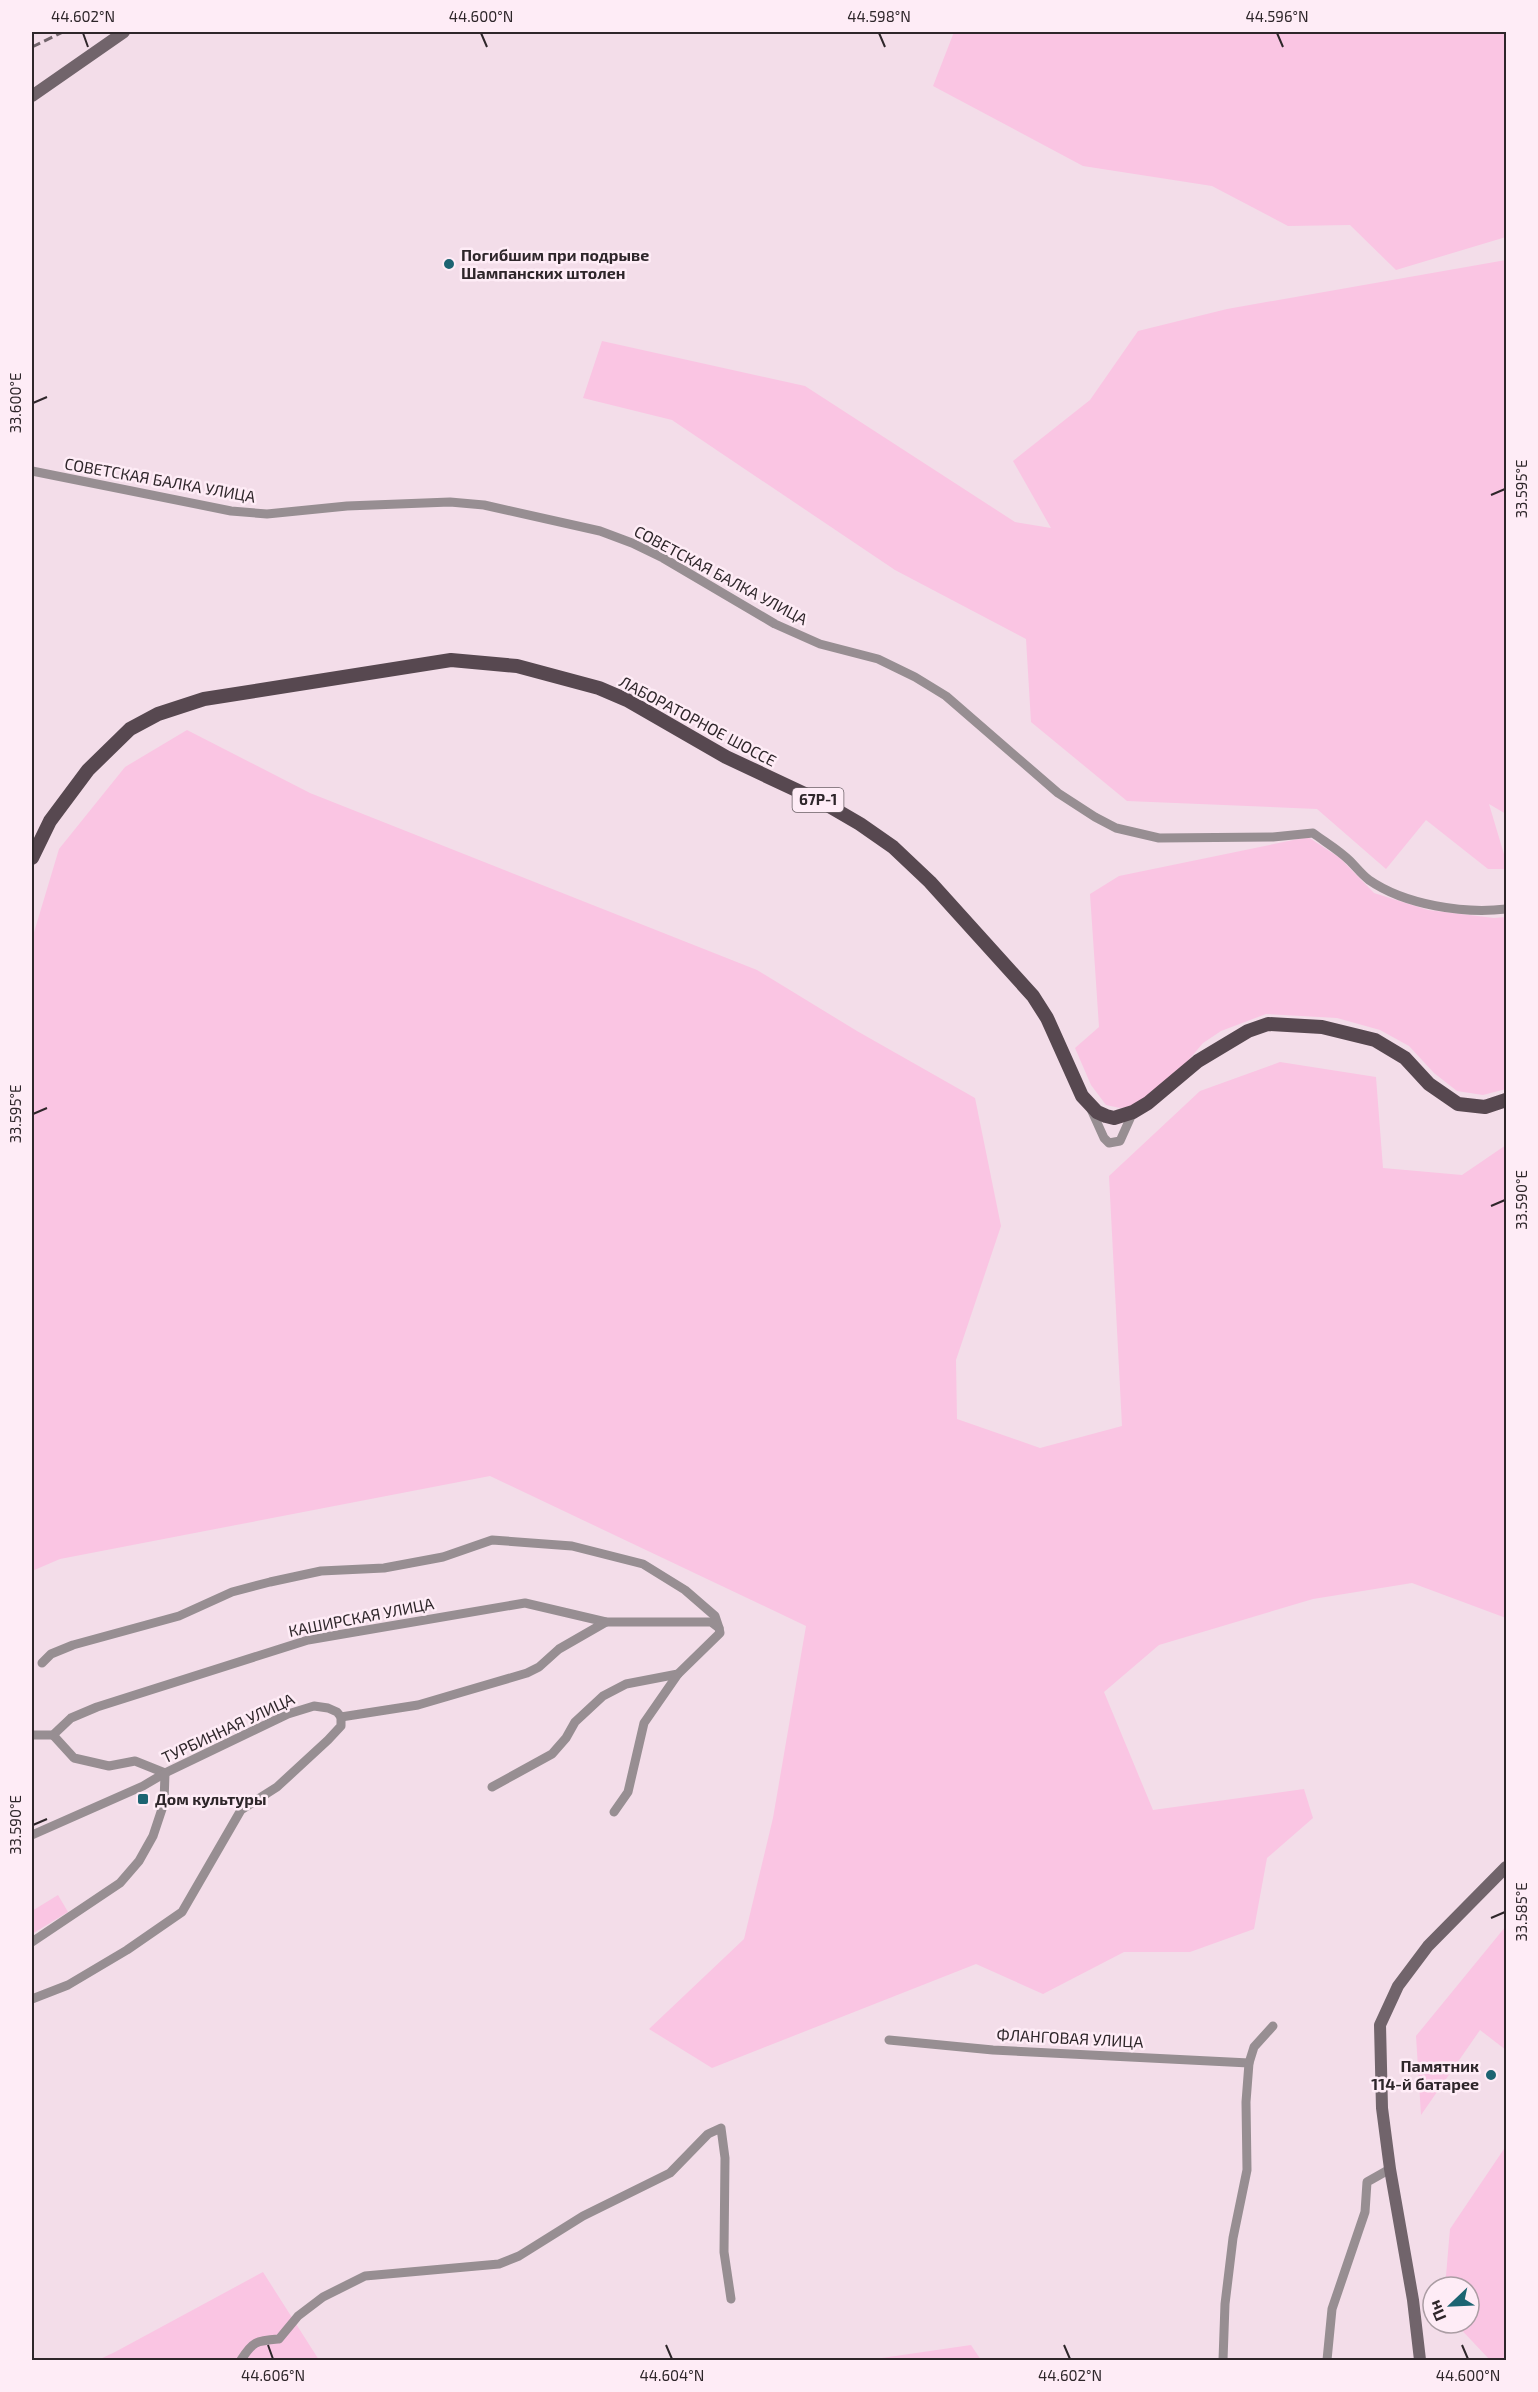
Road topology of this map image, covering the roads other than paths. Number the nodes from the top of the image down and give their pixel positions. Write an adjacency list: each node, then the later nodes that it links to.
1 (124, 32): 2 (main road)
2 (32, 96)
3 (32, 471): 5 (street, СОВЕТСКАЯ БАЛКА УЛИЦА)
4 (32, 858): 7 (main road, ЛАБОРАТОРНОЕ ШОССЕ / 67Р-1)
5 (1506, 909)
6 (1506, 1100): 8 (main road)
7 (1089, 1104): 8 (main road); 8 (street)
8 (1133, 1112)
9 (606, 1622): 10 (street, КАШИРСКАЯ УЛИЦА); 13 (street); 14 (street, КАШИРСКАЯ УЛИЦА)
10 (715, 1625): 11 (street); 12 (street)
11 (42, 1663)
12 (678, 1674): 17 (street); 18 (street)
13 (341, 1717): 16 (street, ТУРБИННАЯ УЛИЦА); 22 (street)
14 (53, 1734): 15 (street); 16 (street)
15 (32, 1735)
16 (165, 1773): 19 (street, ТУРБИННАЯ УЛИЦА); 21 (street)
17 (492, 1786)
18 (614, 1812)
19 (32, 1835)
20 (1506, 1867): 26 (main road)
21 (32, 1942)
22 (32, 2000)
23 (1273, 2026): 25 (street)
24 (889, 2040): 25 (street, ФЛАНГОВАЯ УЛИЦА)
25 (1250, 2062): 29 (street)
26 (1390, 2169): 30 (street); 31 (main road)
27 (731, 2299): 28 (street)
28 (241, 2361)
29 (1223, 2361)
30 (1327, 2361)
31 (1420, 2361)

